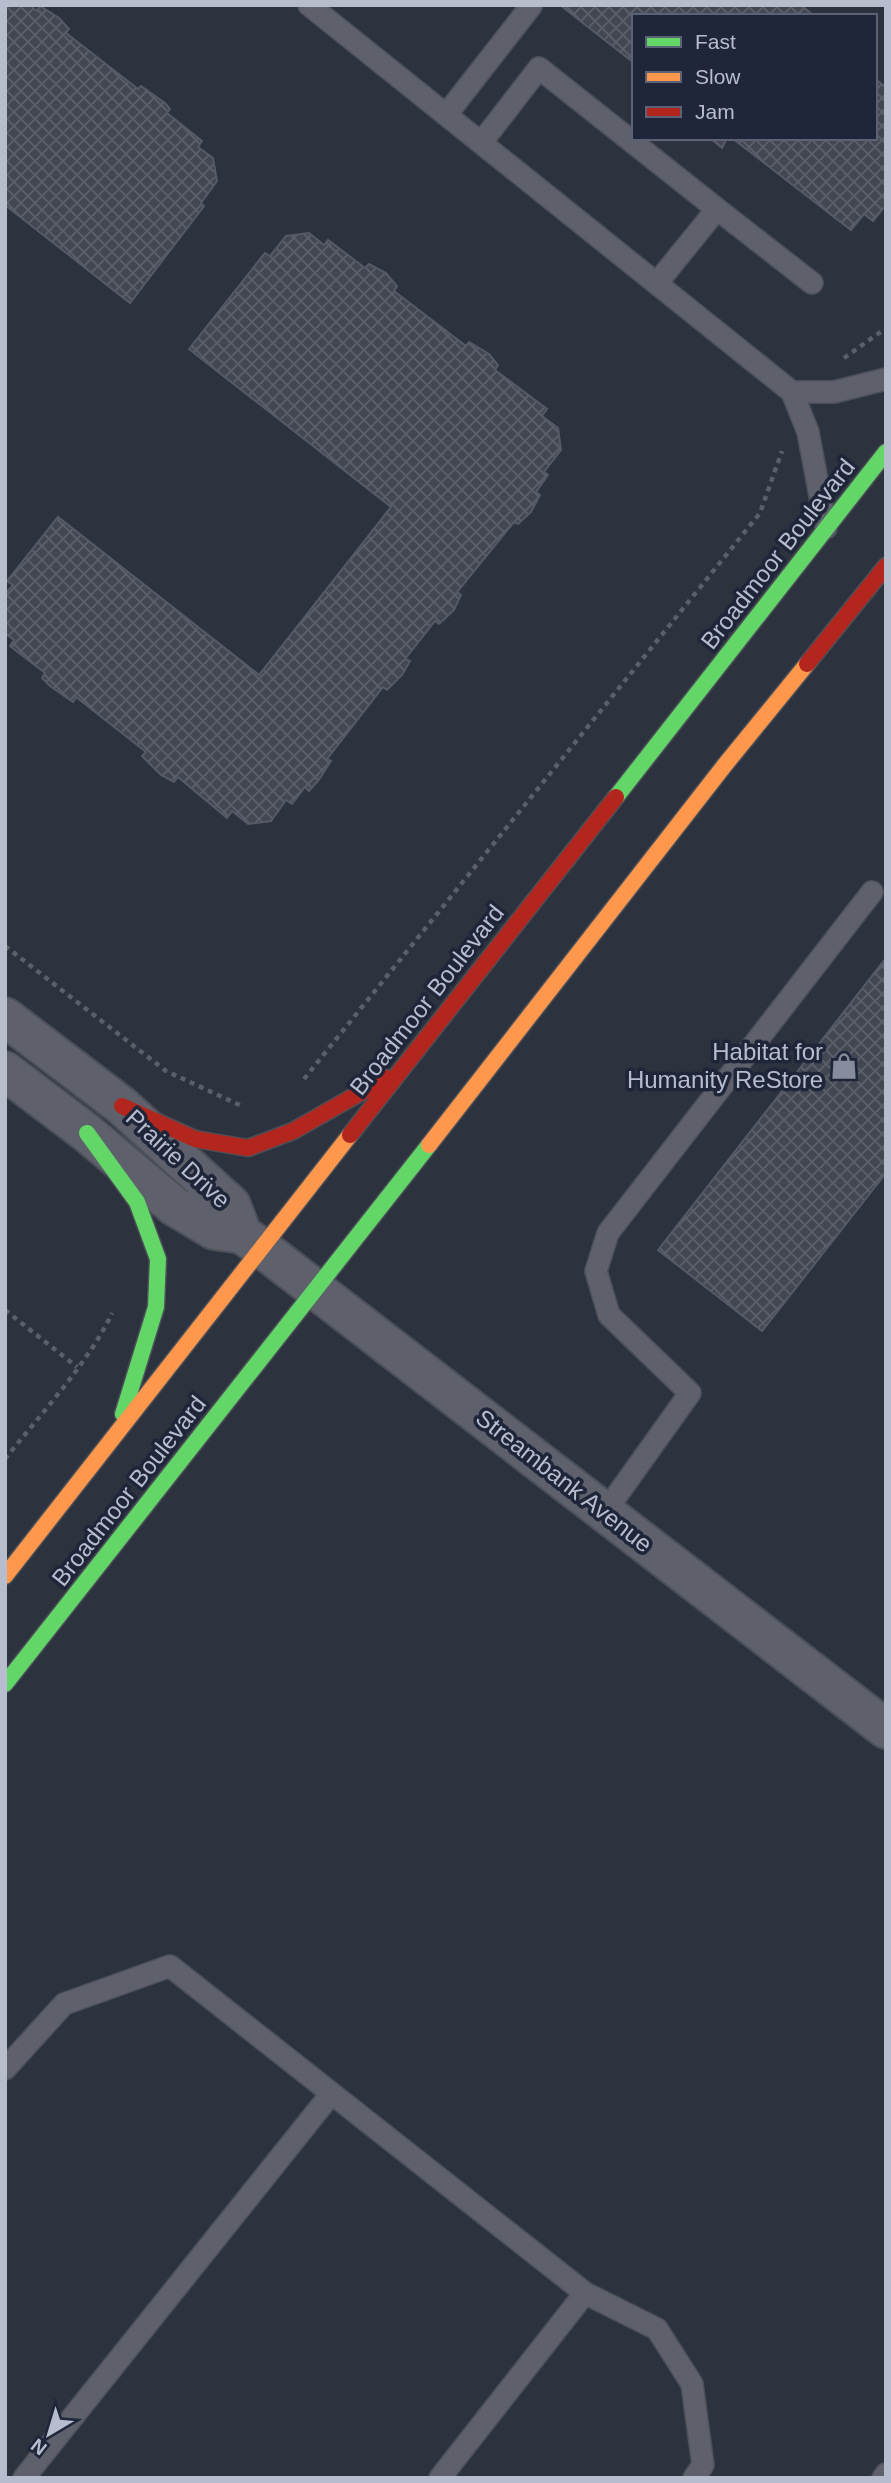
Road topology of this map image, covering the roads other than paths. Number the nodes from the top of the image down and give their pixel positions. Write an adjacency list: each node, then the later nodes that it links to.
1 (309, 5): 3 (lane)
2 (531, 6): 3 (lane)
3 (446, 115): 4 (lane)
4 (481, 143): 5 (lane); 6 (lane)
5 (717, 209): 6 (lane); 7 (lane)
6 (657, 283): 9 (lane)
7 (812, 283)
8 (886, 379): 9 (lane)
9 (792, 392): 11 (lane)
10 (886, 452): 11 (main road, Broadmoor Boulevard)
11 (826, 528): 15 (main road, Broadmoor Boulevard)
12 (886, 566): 20 (main road, Broadmoor Boulevard)
13 (872, 892): 22 (lane)
14 (5, 1017): 17 (street, Prairie Drive)
15 (400, 1070): 17 (main road); 19 (main road, Broadmoor Boulevard)
16 (5, 1071): 18 (street, Prairie Drive)
17 (122, 1106): 19 (street, Prairie Drive)
18 (87, 1133): 19 (street, Prairie Drive); 21 (main road)
19 (252, 1241): 20 (street, Streambank Avenue); 21 (main road, Broadmoor Boulevard)
20 (317, 1290): 22 (street, Streambank Avenue); 24 (main road, Broadmoor Boulevard)
21 (115, 1437): 23 (main road, Broadmoor Boulevard)
22 (605, 1512): 25 (street, Streambank Avenue)
23 (5, 1576)
24 (5, 1684)
25 (886, 1729)
26 (5, 2069): 27 (lane)
27 (331, 2094): 28 (lane); 29 (lane)
28 (585, 2293): 30 (lane); 31 (lane)
29 (24, 2478)
30 (440, 2478)
31 (694, 2478)

